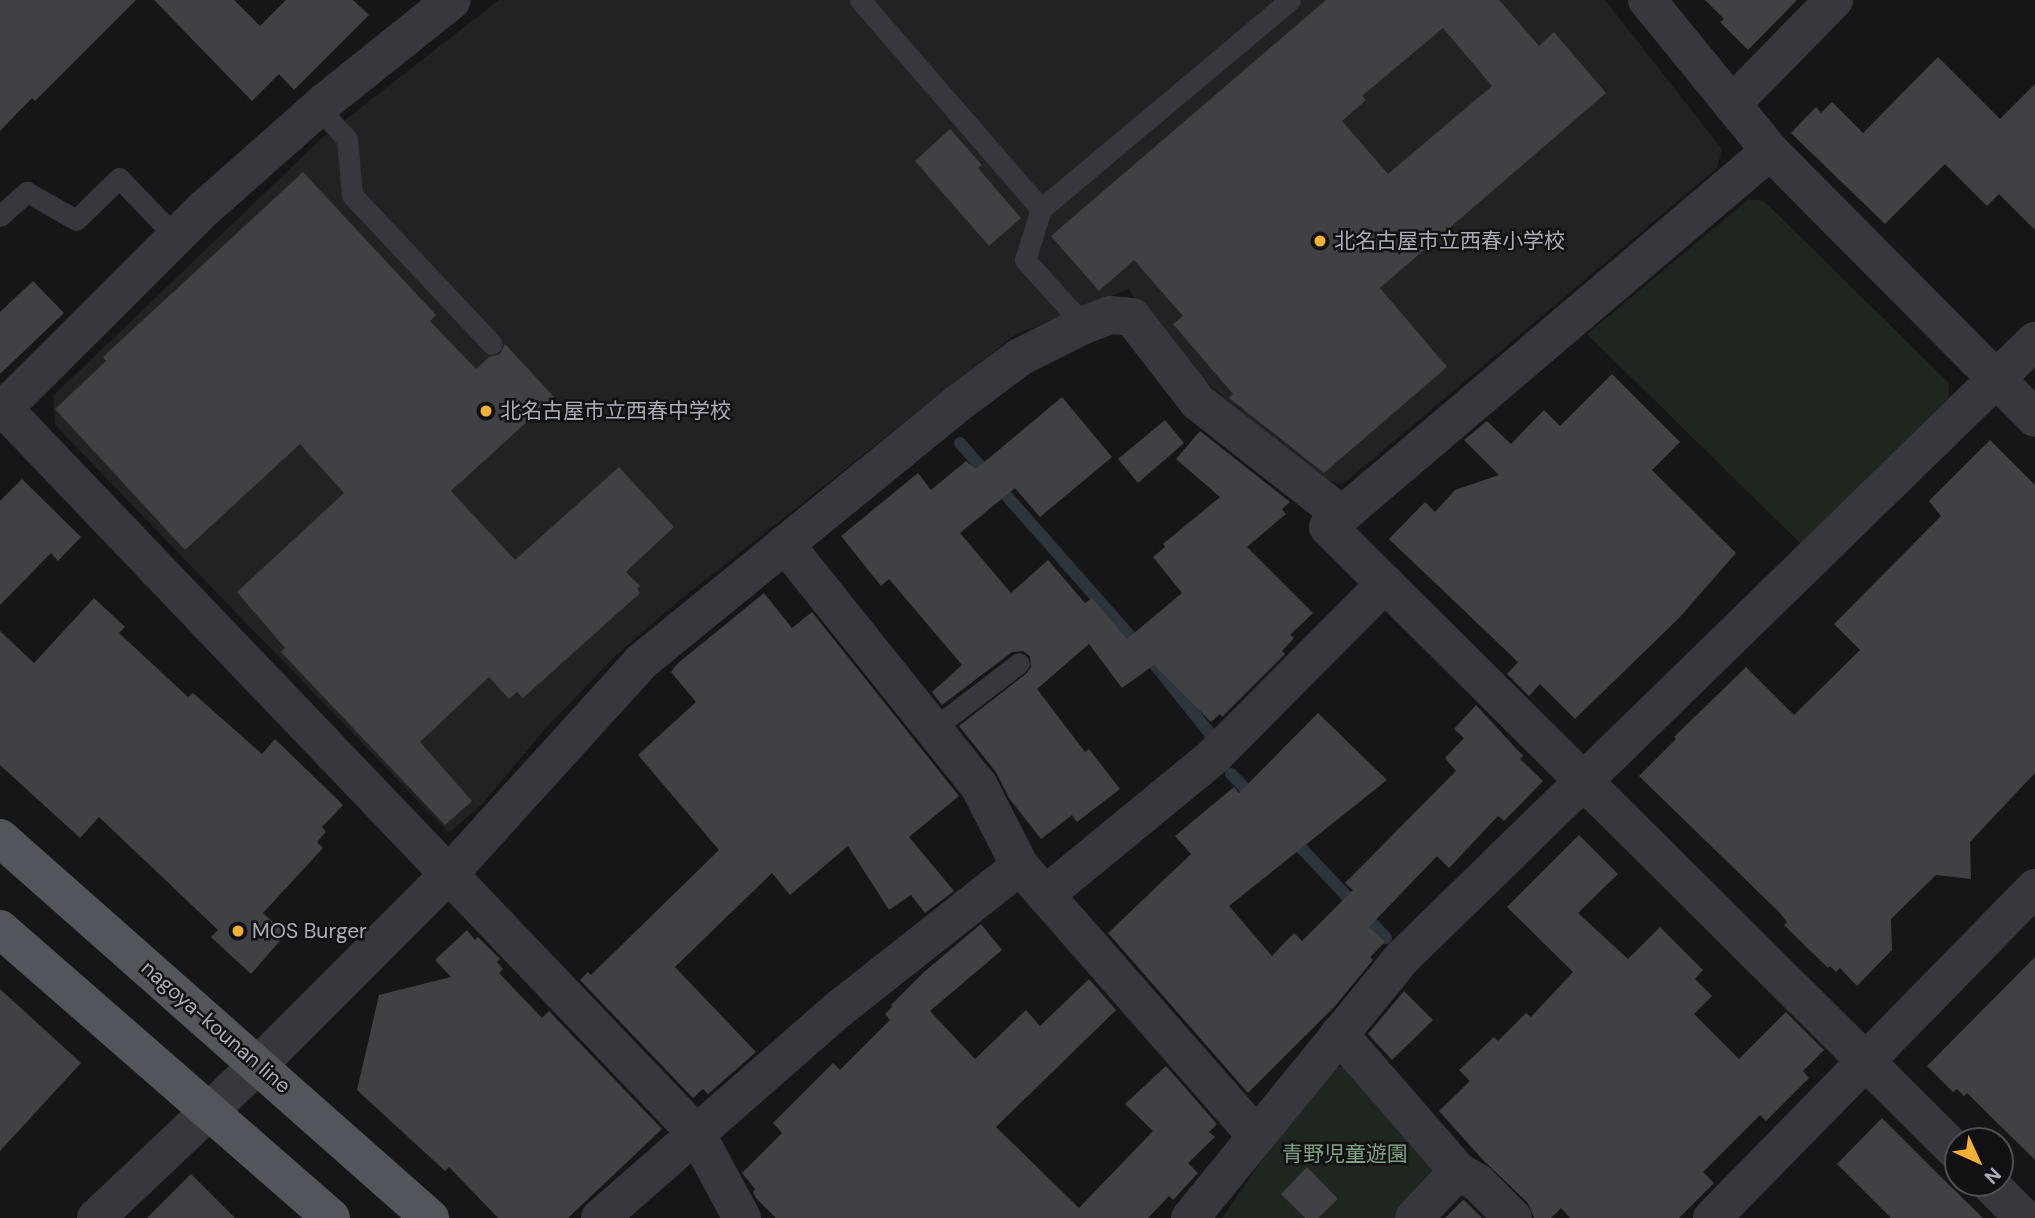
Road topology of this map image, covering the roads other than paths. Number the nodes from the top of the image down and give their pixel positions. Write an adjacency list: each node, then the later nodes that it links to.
1 (452, 0): 7 (street)
2 (860, 0): 9 (lane)
3 (1290, 0): 9 (lane)
4 (1647, 0): 6 (street)
5 (1834, 0): 6 (street)
6 (1731, 104): 8 (street)
7 (317, 108): 11 (street); 14 (lane)
8 (1770, 151): 15 (street); 18 (street)
9 (1041, 209): 12 (lane)
10 (0, 216): 11 (lane)
11 (176, 237): 16 (street)
12 (1083, 325): 18 (street); 19 (street)
13 (2035, 341): 15 (street)
14 (492, 344)
15 (1997, 380): 17 (street); 23 (street)
16 (2, 410): 26 (street)
17 (2035, 418)
18 (1342, 515): 20 (street)
19 (785, 544): 22 (street); 26 (street)
20 (1385, 584): 23 (street); 28 (street)
21 (1018, 663): 22 (lane)
22 (933, 729): 25 (street)
23 (1586, 783): 30 (street); 31 (street)
24 (0, 838): 32 (main road, nagoya-kounan line)
25 (1020, 866): 28 (street); 34 (street)
26 (448, 875): 32 (street); 34 (street)
27 (2035, 888): 31 (street)
28 (1045, 895): 35 (street)
29 (0, 929): 33 (main road)
30 (1339, 1034): 35 (street); 37 (street)
31 (1865, 1061): 36 (street); 47 (street)
32 (259, 1064): 33 (street); 41 (main road, nagoya-kounan line)
33 (207, 1113): 39 (street); 40 (main road)
34 (696, 1133): 42 (street); 43 (street)
35 (1256, 1136): 44 (street)
36 (1944, 1139)
37 (1458, 1171): 45 (street); 46 (street)
38 (2003, 1197): 48 (street)
39 (96, 1218)
40 (331, 1218)
41 (430, 1218)
42 (600, 1218)
43 (742, 1218)
44 (1190, 1218)
45 (1414, 1218)
46 (1513, 1218)
47 (1712, 1218)
48 (2024, 1218)

